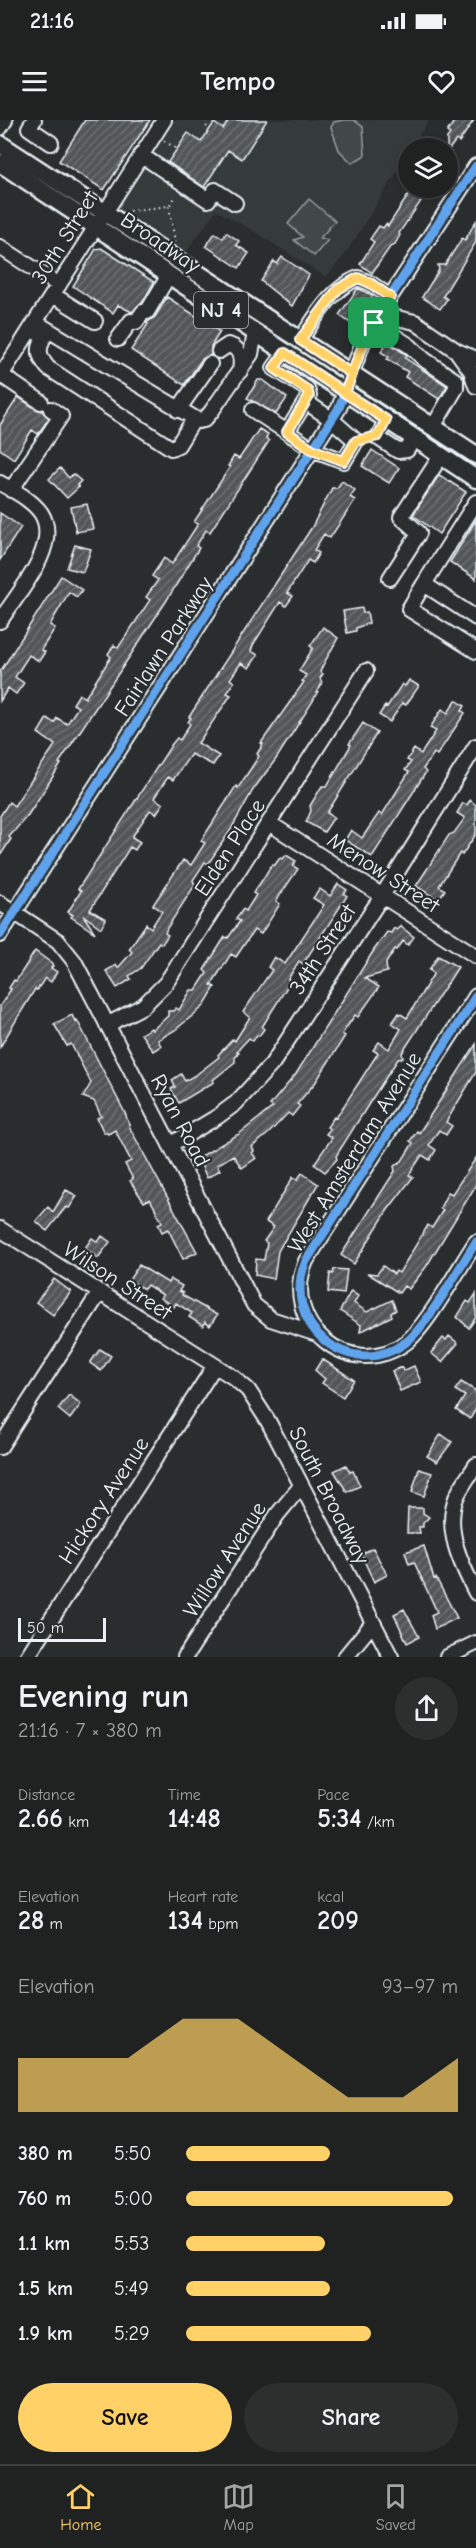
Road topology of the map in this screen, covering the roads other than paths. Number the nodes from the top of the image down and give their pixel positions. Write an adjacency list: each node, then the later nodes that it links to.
1 (5, 120): 4 (street)
2 (34, 120): 5 (street)
3 (164, 120): 7 (street, 30th Street)
4 (0, 128)
5 (51, 143)
6 (0, 144): 11 (main road, Broadway / NJ 4)
7 (141, 155): 10 (street); 11 (street, 30th Street)
8 (0, 163): 11 (main road, Broadway / NJ 4)
9 (476, 166): 15 (street, Fairlawn Parkway)
10 (236, 203)
11 (100, 219): 13 (main road, Broadway / NJ 4); 14 (street, 30th Street); 21 (main road, Broadway / NJ 4)
12 (0, 247): 14 (street)
13 (169, 275): 19 (main road, Broadway / NJ 4); 20 (street)
14 (56, 290): 17 (street); 18 (street, 30th Street)
15 (390, 297): 16 (street, Fairlawn Parkway); 21 (street)
16 (376, 319): 23 (street); 30 (street, Fairlawn Parkway); 40 (street)
17 (95, 321)
18 (33, 326): 29 (street, 30th Street); 35 (street); 37 (street)
19 (255, 333): 24 (main road, Broadway / NJ 4); 28 (street)
20 (118, 339)
21 (300, 340): 30 (main road, Broadway / NJ 4)
22 (219, 351): 28 (street)
23 (457, 351): 25 (street); 32 (street)
24 (285, 353): 27 (main road, Broadway / NJ 4); 31 (street)
25 (476, 359)
26 (210, 364): 35 (street)
27 (308, 368): 31 (street); 33 (main road, Broadway / NJ 4)
28 (240, 371): 37 (street)
29 (1, 374): 49 (street)
30 (352, 374): 33 (street, Fairlawn Parkway); 40 (main road, Broadway / NJ 4)
31 (299, 384): 34 (street)
32 (476, 386)
33 (345, 393): 38 (street, Fairlawn Parkway); 39 (main road, Broadway / NJ 4)
34 (306, 402): 38 (street); 41 (street)
35 (178, 410): 37 (street)
36 (253, 410): 41 (street)
37 (194, 419)
38 (332, 419): 44 (street); 45 (street, Fairlawn Parkway)
39 (386, 420): 42 (street); 43 (main road, Broadway / NJ 4)
40 (433, 427): 46 (main road, Broadway / NJ 4)
41 (287, 432): 45 (street)
42 (378, 436): 43 (street); 44 (street)
43 (414, 438): 47 (main road, Broadway / NJ 4)
44 (356, 441): 45 (street)
45 (312, 449): 62 (street, Fairlawn Parkway)
46 (476, 455)
47 (441, 456): 48 (main road, Broadway / NJ 4); 52 (street)
48 (476, 479)
49 (5, 486): 55 (street)
50 (476, 502): 51 (street)
51 (471, 520): 53 (street)
52 (390, 578)
53 (424, 584): 54 (street); 56 (street)
54 (476, 618)
55 (0, 621)
56 (476, 651)
57 (366, 671): 59 (street, Elden Place)
58 (476, 746): 60 (street, 34th Street)
59 (269, 823): 60 (street, Menow Street); 66 (street, Elden Place)
60 (382, 896): 64 (street, Menow Street); 67 (street, 34th Street)
61 (0, 903): 62 (street, Ryan Road)
62 (15, 912): 63 (street, Fairlawn Parkway); 66 (street, Ryan Road)
63 (0, 935)
64 (476, 956)
65 (476, 996): 71 (street, West Amsterdam Avenue)
66 (107, 1025): 67 (street, Ryan Road)
67 (170, 1145): 71 (street, Ryan Road)
68 (0, 1228): 70 (street, Wilson Street)
69 (476, 1242): 71 (street)
70 (100, 1292): 72 (street, Wilson Street); 73 (street)
71 (317, 1334)
72 (214, 1367): 75 (street, South Broadway); 79 (street, Hickory Avenue)
73 (0, 1447)
74 (476, 1465): 76 (street)
75 (301, 1486): 77 (street, South Broadway); 80 (street, Willow Avenue)
76 (476, 1593)
77 (373, 1623): 81 (street); 82 (street, South Broadway)
78 (476, 1643): 83 (street)
79 (27, 1657)
80 (185, 1657)
81 (345, 1657)
82 (391, 1657)
83 (447, 1657)

